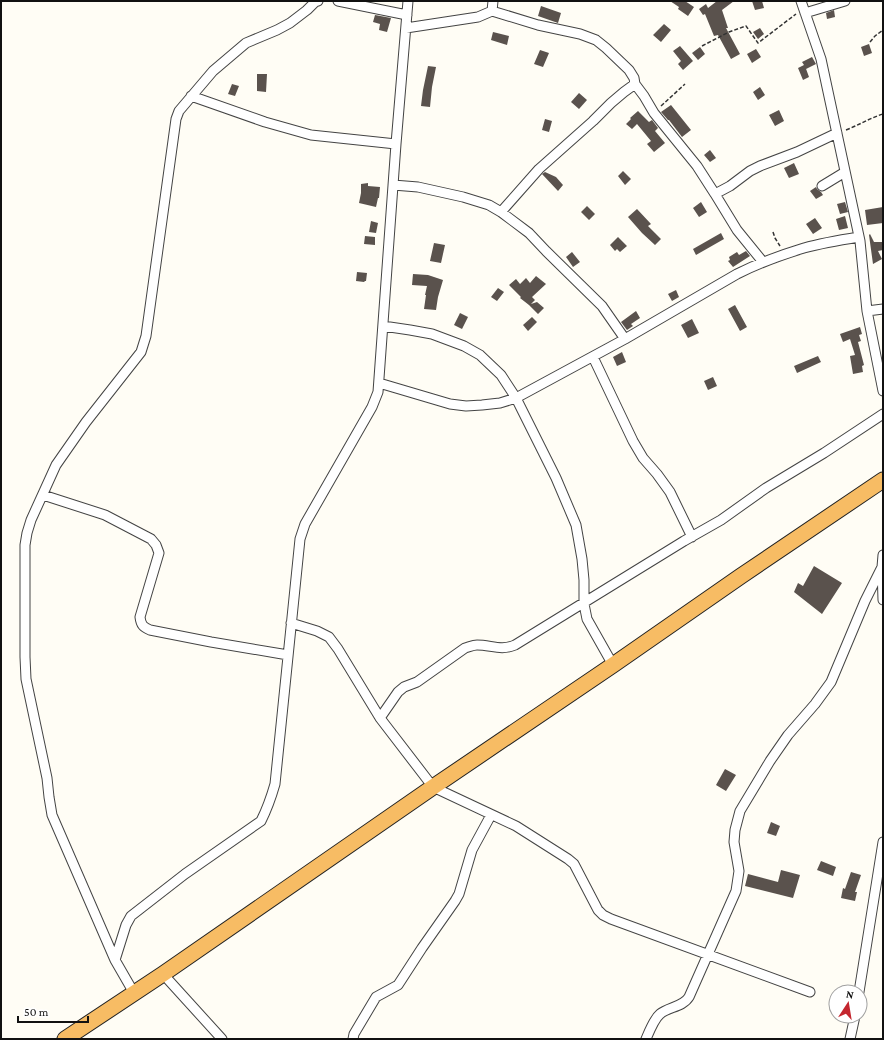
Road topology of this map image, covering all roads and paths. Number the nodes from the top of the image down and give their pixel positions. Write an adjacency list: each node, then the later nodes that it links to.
1 (318, 1): 15 (street)
2 (338, 1): 8 (street)
3 (408, 1): 8 (street)
4 (493, 1): 7 (street)
5 (845, 1): 6 (street)
6 (803, 8): 12 (path); 18 (street)
7 (492, 11): 9 (street); 13 (street)
8 (407, 16): 9 (street)
9 (406, 28): 19 (street)
10 (883, 30): 11 (path)
11 (870, 42)
12 (702, 46)
13 (635, 84): 16 (street); 24 (street)
14 (685, 84): 16 (path)
15 (191, 96): 19 (street); 39 (street)
16 (654, 113): 23 (street)
17 (883, 114): 18 (path)
18 (837, 133): 20 (street); 23 (street)
19 (396, 144): 21 (street)
20 (845, 172): 22 (street); 26 (street)
21 (393, 186): 24 (street); 31 (street)
22 (822, 186)
23 (715, 194): 28 (street)
24 (501, 212): 32 (street)
25 (773, 232): 27 (path)
26 (859, 237): 27 (street); 30 (street)
27 (784, 255): 28 (street)
28 (763, 262): 32 (street)
29 (883, 309): 30 (street)
30 (867, 311): 35 (street)
31 (383, 326): 34 (street); 36 (street)
32 (625, 339): 33 (street)
33 (592, 357): 36 (street); 40 (street)
34 (379, 383): 36 (street); 45 (street)
35 (883, 391)
36 (516, 398): 44 (street)
37 (883, 414): 40 (street)
38 (883, 480): 47 (highway)
39 (43, 495): 46 (street); 53 (street)
40 (692, 537): 44 (street)
41 (883, 555): 42 (street)
42 (882, 567): 43 (street); 52 (street)
43 (883, 600)
44 (584, 604): 47 (street); 48 (street)
45 (291, 623): 46 (street); 48 (street)
46 (288, 655): 53 (street)
47 (613, 665): 49 (highway)
48 (380, 718): 49 (street)
49 (433, 787): 50 (street); 54 (highway)
50 (491, 815): 52 (street); 61 (street)
51 (883, 842): 55 (street)
52 (708, 955): 56 (street); 62 (street)
53 (116, 960): 57 (street)
54 (163, 974): 57 (highway); 60 (street)
55 (860, 984)
56 (810, 992)
57 (134, 993): 59 (highway)
58 (853, 1024): 63 (street)
59 (65, 1039)
60 (222, 1039)
61 (353, 1039)
62 (646, 1039)
63 (850, 1039)

